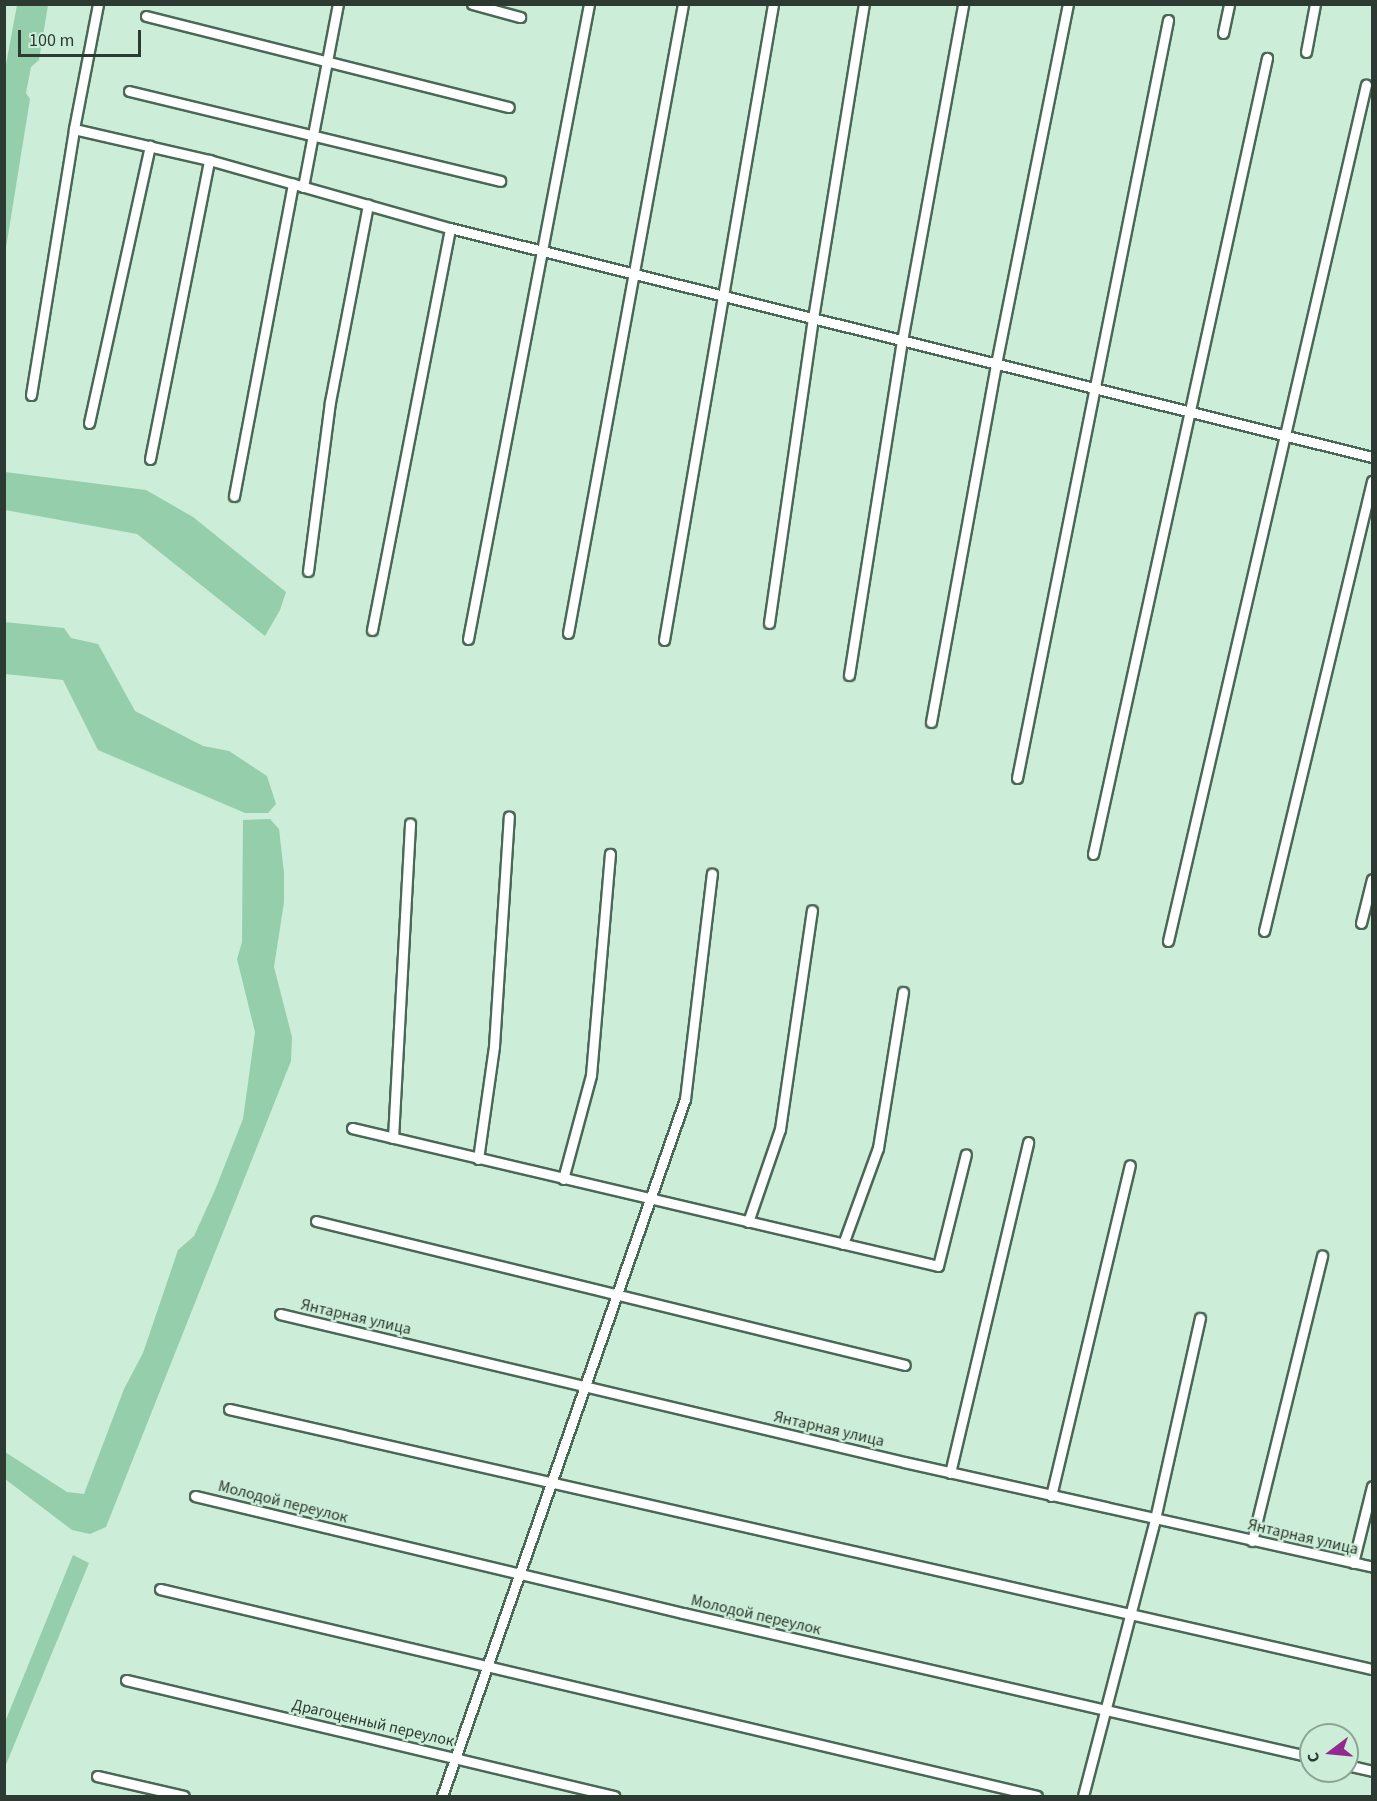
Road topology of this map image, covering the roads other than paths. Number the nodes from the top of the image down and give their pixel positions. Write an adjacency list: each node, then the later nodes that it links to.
1 (98, 4): 22 (street)
2 (339, 4): 18 (street)
3 (472, 4): 13 (street)
4 (589, 4): 30 (street)
5 (683, 4): 31 (street)
6 (773, 4): 32 (street)
7 (864, 4): 33 (street)
8 (963, 4): 34 (street)
9 (1068, 4): 35 (street)
10 (1229, 4): 15 (street)
11 (1315, 4): 16 (street)
12 (147, 16): 18 (street)
13 (520, 17)
14 (1168, 20): 36 (street)
15 (1223, 33)
16 (1306, 52)
17 (1267, 58): 38 (street)
18 (327, 62): 21 (street); 23 (street)
19 (1366, 85): 40 (street)
20 (129, 92): 23 (street)
21 (508, 107)
22 (74, 129): 24 (street); 37 (street)
23 (312, 136): 26 (street); 27 (street)
24 (150, 146): 25 (street); 39 (street)
25 (209, 160): 27 (street); 42 (street)
26 (500, 181)
27 (298, 185): 28 (street); 44 (street)
28 (368, 205): 29 (street); 45 (street)
29 (450, 228): 30 (street); 47 (street)
30 (542, 251): 31 (street); 49 (street)
31 (633, 273): 32 (street); 48 (street)
32 (723, 296): 33 (street); 50 (street)
33 (813, 318): 34 (street); 46 (street)
34 (902, 341): 35 (street); 51 (street)
35 (996, 364): 36 (street); 52 (street)
36 (1091, 390): 38 (street); 53 (street)
37 (31, 394)
38 (1187, 413): 40 (street); 57 (street)
39 (89, 423)
40 (1283, 436): 41 (street); 63 (street)
41 (1372, 457)
42 (150, 459)
43 (1372, 481): 62 (street)
44 (234, 496)
45 (309, 571)
46 (769, 623)
47 (372, 630)
48 (568, 633)
49 (468, 639)
50 (664, 640)
51 (849, 675)
52 (931, 722)
53 (1017, 778)
54 (509, 816): 69 (street)
55 (410, 823): 66 (street)
56 (610, 854): 71 (street)
57 (1094, 854)
58 (712, 874): 72 (street)
59 (1372, 879): 61 (street)
60 (812, 910): 74 (street)
61 (1361, 923)
62 (1264, 931)
63 (1168, 940)
64 (903, 992): 75 (street)
65 (352, 1128): 66 (street)
66 (393, 1138): 69 (street)
67 (1028, 1142): 83 (street)
68 (966, 1154): 75 (street)
69 (478, 1158): 71 (street)
70 (1130, 1165): 87 (street)
71 (563, 1179): 72 (street)
72 (650, 1200): 74 (street); 77 (street)
73 (316, 1221): 77 (street)
74 (748, 1222): 75 (street)
75 (843, 1244)
76 (1322, 1255): 89 (street)
77 (617, 1294): 80 (street); 81 (street)
78 (280, 1314): 81 (street, Янтарная улица)
79 (1200, 1318): 88 (street)
80 (904, 1365)
81 (585, 1386): 83 (street, Янтарная улица); 84 (street)
82 (229, 1409): 84 (street)
83 (950, 1473): 87 (street, Янтарная улица)
84 (550, 1483): 92 (street); 94 (street)
85 (1372, 1486): 90 (street)
86 (195, 1496): 92 (street, Молодой переулок)
87 (1051, 1496): 88 (street, Янтарная улица)
88 (1155, 1519): 89 (street, Янтарная улица); 94 (street)
89 (1252, 1541): 90 (street, Янтарная улица)
90 (1353, 1563): 91 (street, Янтарная улица)
91 (1372, 1567)
92 (520, 1574): 95 (street); 98 (street, Молодой переулок)
93 (160, 1589): 95 (street)
94 (1129, 1614): 96 (street); 98 (street)
95 (487, 1667): 100 (street); 105 (street)
96 (1372, 1669)
97 (126, 1680): 100 (street, Драгоценный переулок)
98 (1104, 1710): 99 (street, Молодой переулок); 106 (street)
99 (1299, 1754)
100 (455, 1758): 103 (street); 104 (street, Драгоценный переулок)
101 (97, 1776): 102 (street)
102 (184, 1797)
103 (442, 1797)
104 (614, 1797)
105 (1037, 1797)
106 (1083, 1797)

